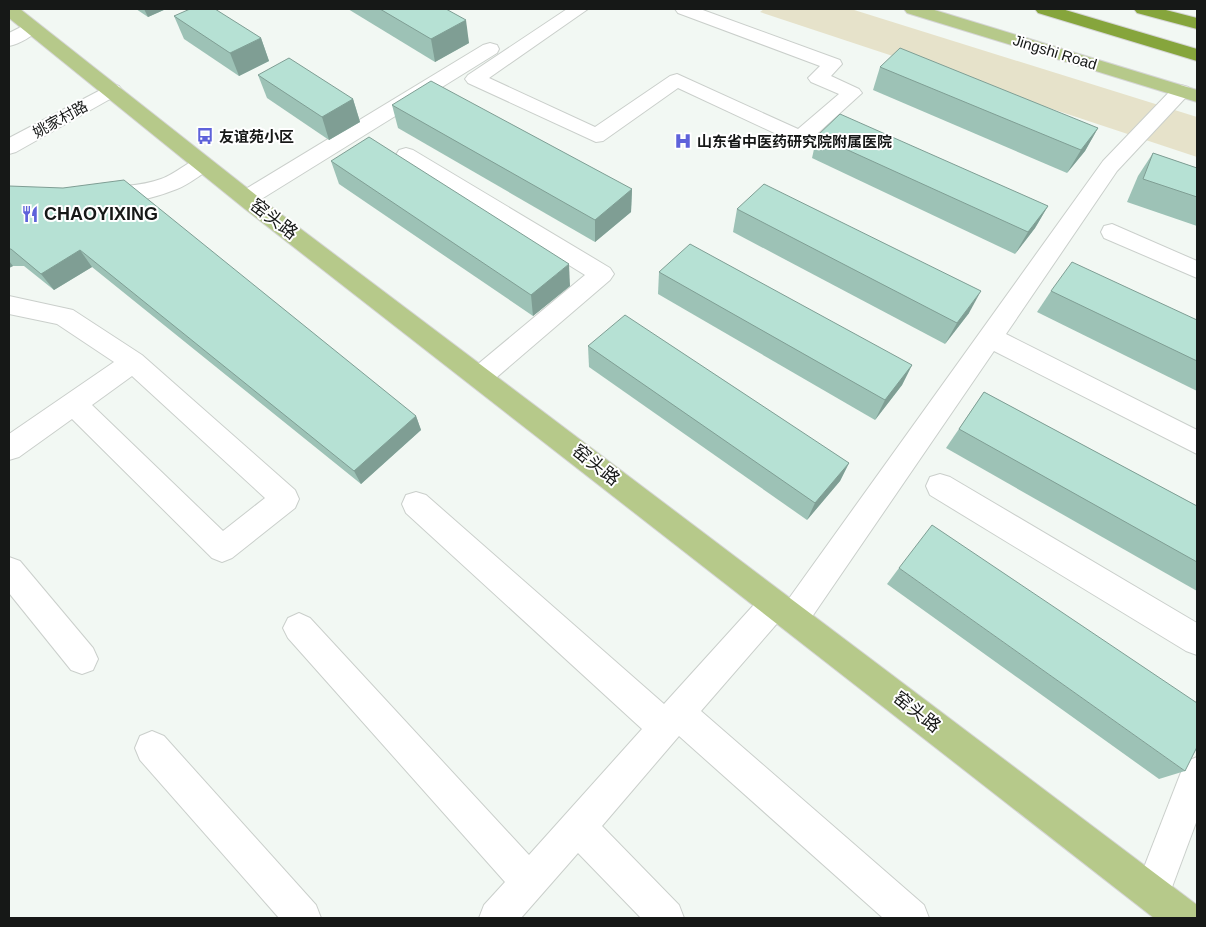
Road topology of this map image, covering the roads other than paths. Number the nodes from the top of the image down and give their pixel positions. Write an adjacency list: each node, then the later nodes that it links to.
1 (9, 9): 13 (main road, 窑头路)
2 (555, 9): 22 (street)
3 (579, 9): 11 (street)
4 (684, 9): 11 (street)
5 (734, 9): 11 (street)
6 (912, 9): 17 (main road, Jingshi Road)
7 (1044, 9): 15 (highway)
8 (1143, 9): 12 (highway)
9 (1186, 9): 10 (highway)
10 (1197, 12)
11 (717, 19)
12 (1197, 24)
13 (31, 27): 14 (street); 16 (main road, 窑头路)
14 (9, 41)
15 (1197, 55)
16 (112, 90): 18 (street, 姚家村路); 20 (main road, 窑头路)
17 (1189, 93): 26 (street)
18 (9, 147)
19 (406, 155): 28 (street)
20 (204, 164): 21 (street); 22 (main road, 窑头路)
21 (84, 198)
22 (247, 198): 28 (main road, 窑头路)
23 (1112, 232): 24 (street)
24 (1197, 270)
25 (9, 305): 27 (street)
26 (990, 337): 30 (street); 35 (street)
27 (134, 362): 29 (street); 29 (street)
28 (480, 376): 35 (main road, 窑头路)
29 (74, 404): 31 (street)
30 (1197, 443)
31 (9, 449)
32 (940, 486): 37 (street)
33 (416, 504): 39 (street)
34 (9, 571): 38 (street)
35 (782, 612): 39 (street); 44 (main road, 窑头路)
36 (299, 628): 43 (street)
37 (1197, 640)
38 (82, 659)
39 (672, 720): 42 (street); 48 (street)
40 (152, 748): 45 (street)
41 (1197, 774): 44 (street)
42 (578, 827): 43 (street); 47 (street)
43 (529, 882): 46 (street)
44 (1152, 893): 49 (main road, 窑头路)
45 (303, 918)
46 (497, 918)
47 (666, 918)
48 (911, 918)
49 (1184, 918)

